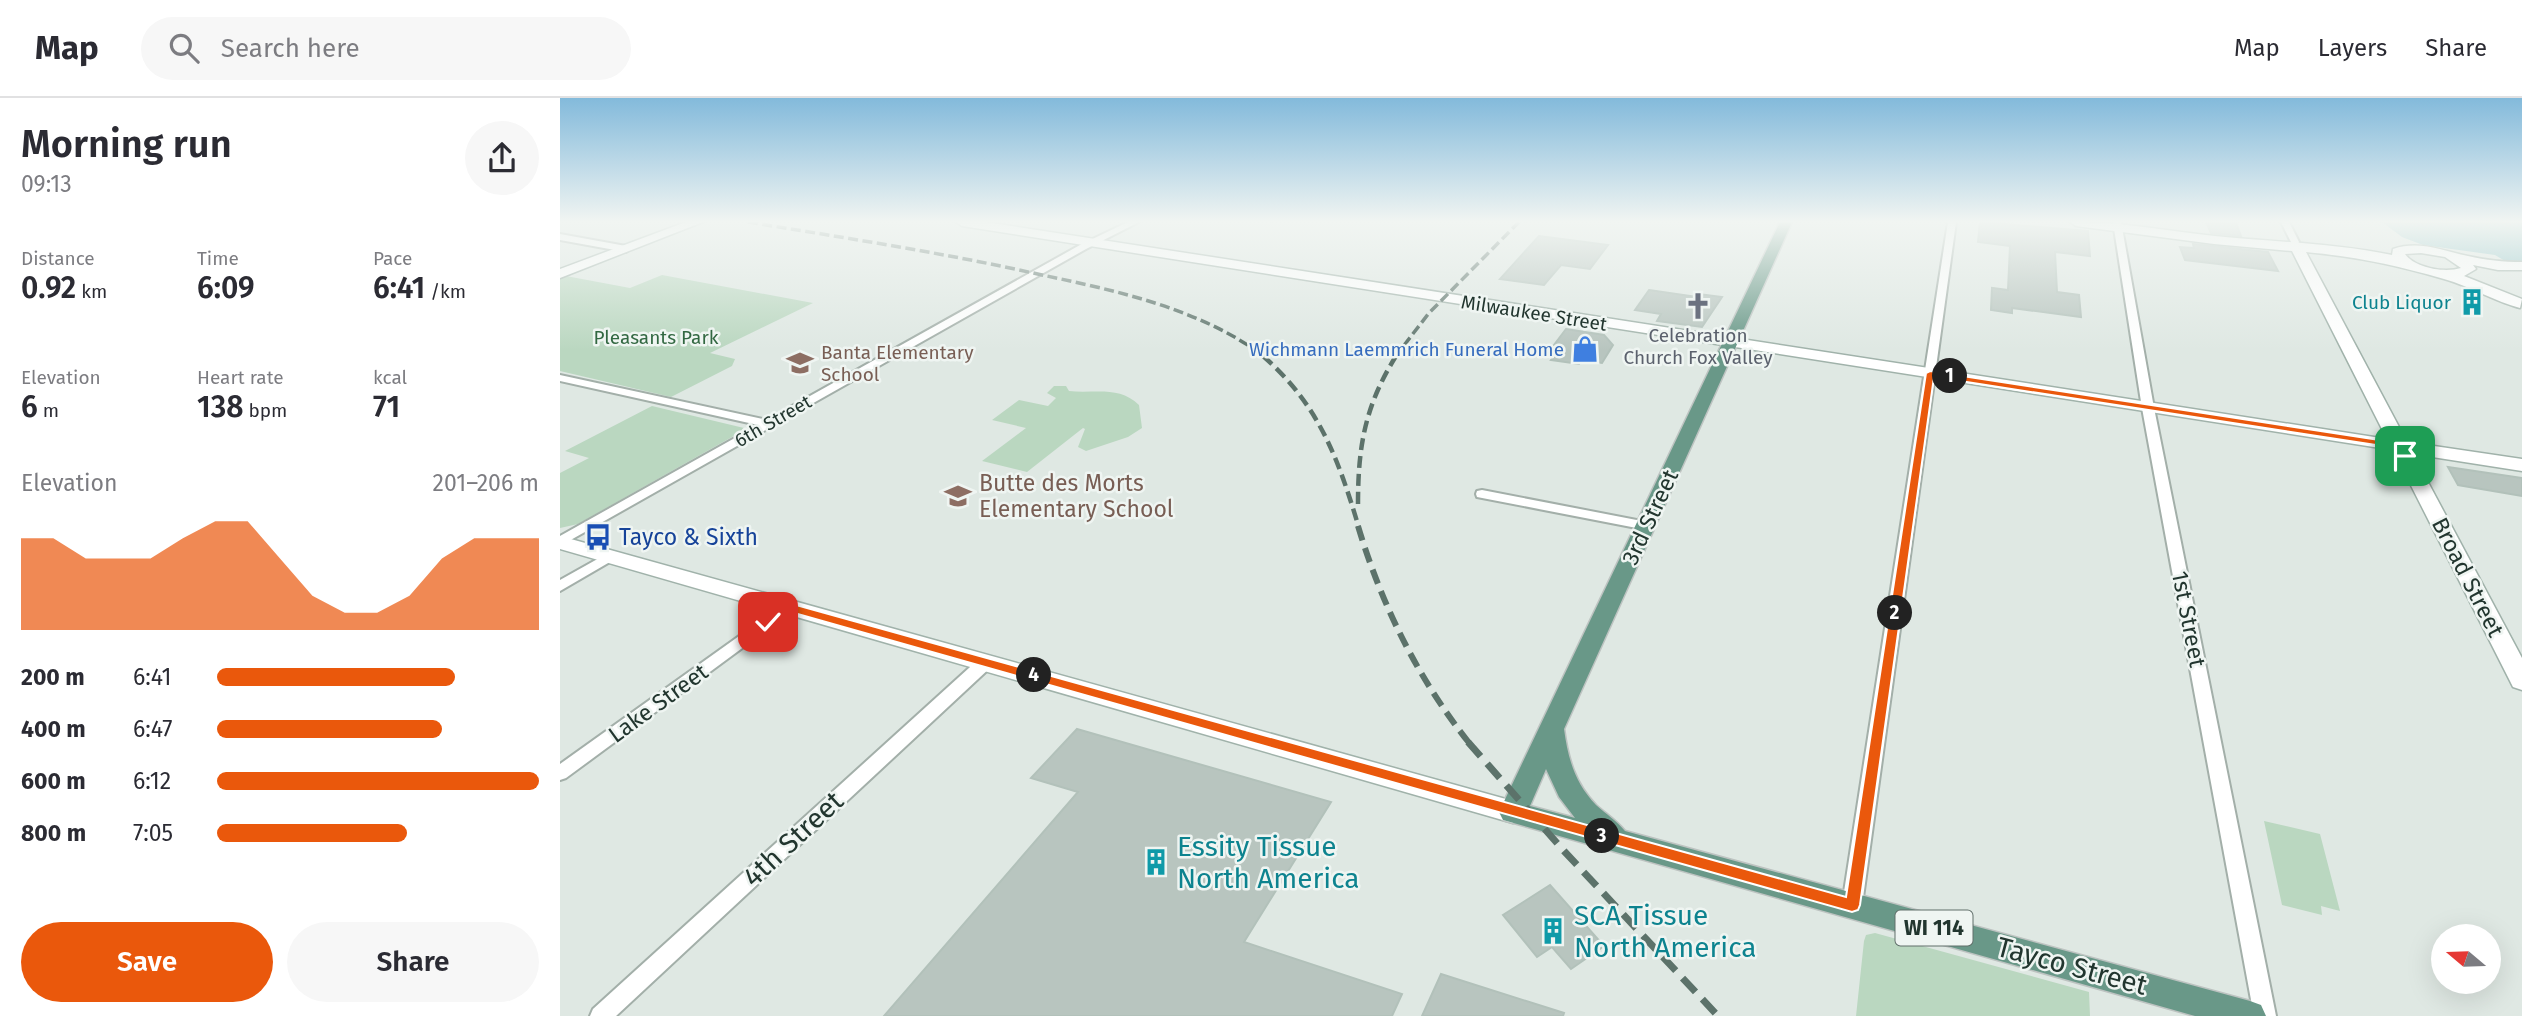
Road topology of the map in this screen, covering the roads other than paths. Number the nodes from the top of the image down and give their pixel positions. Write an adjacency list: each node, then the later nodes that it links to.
1 (584, 265): 14 (street)
2 (1055, 265): 20 (street, 6th Street)
3 (1233, 265): 16 (street, Milwaukee Street)
4 (1766, 265): 16 (main road, 3rd Street)
5 (1946, 265): 17 (street)
6 (2124, 265): 19 (street, 1st Street)
7 (2306, 265): 21 (street, Broad Street)
8 (2413, 265): 13 (street)
9 (2467, 265): 12 (street)
10 (2498, 265): 11 (street); 12 (street)
11 (2522, 266)
12 (2469, 269): 13 (street); 15 (street)
13 (2436, 272): 15 (street)
14 (560, 274)
15 (2521, 305)
16 (1730, 343): 17 (street, Milwaukee Street); 24 (main road, 3rd Street)
17 (1930, 373): 19 (street, Milwaukee Street); 35 (street)
18 (560, 378): 20 (street)
19 (2148, 408): 21 (street, Milwaukee Street); 38 (street, 1st Street)
20 (767, 424): 25 (street, 6th Street)
21 (2399, 446): 22 (street, Milwaukee Street); 30 (street, Broad Street)
22 (2522, 465)
23 (1482, 494): 24 (street)
24 (1647, 526): 31 (main road, 3rd Street)
25 (560, 542): 26 (street, Tayco Street)
26 (610, 556): 27 (street); 28 (street, Tayco Street)
27 (560, 586)
28 (789, 607): 29 (street, Tayco Street); 32 (street, Lake Street)
29 (986, 662): 33 (street, Tayco Street); 36 (street, 4th Street)
30 (2522, 681)
31 (1551, 727): 33 (main road, 3rd Street); 34 (main road)
32 (560, 774)
33 (1513, 812): 34 (main road, Tayco Street / WI 114)
34 (1618, 841): 35 (main road, Tayco Street / WI 114)
35 (1852, 905): 37 (main road, Tayco Street / WI 114)
36 (601, 1016)
37 (2250, 1016)
38 (2265, 1016)

